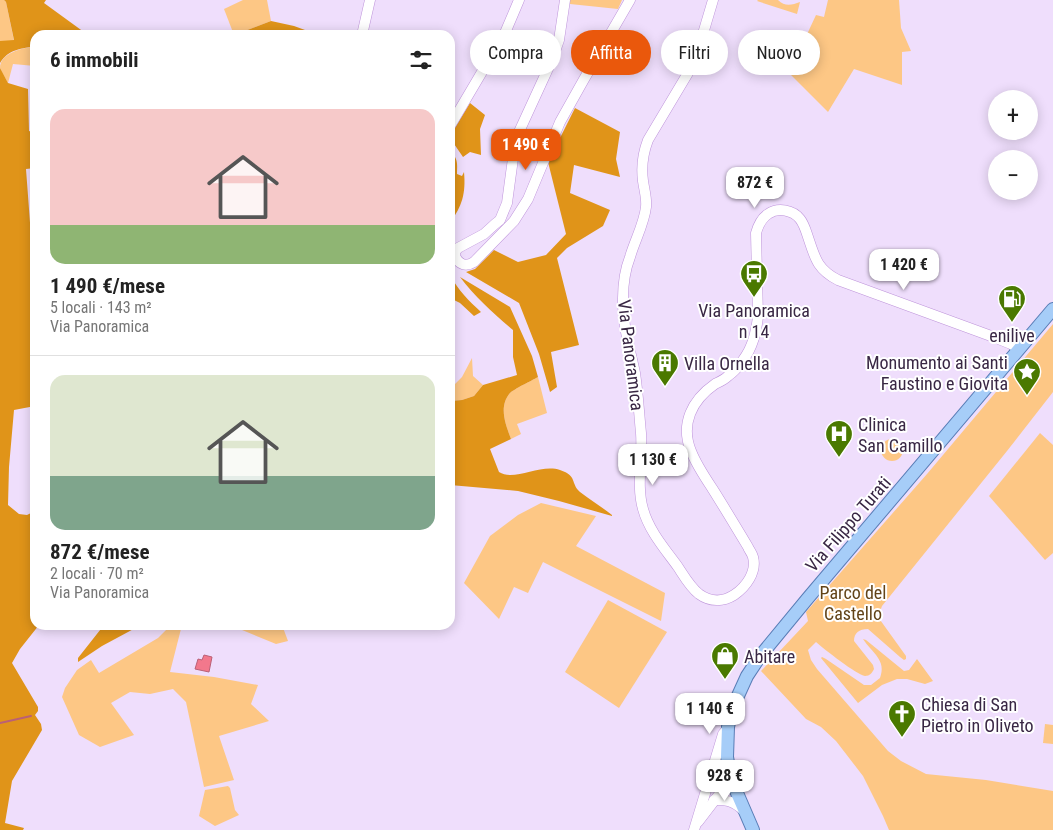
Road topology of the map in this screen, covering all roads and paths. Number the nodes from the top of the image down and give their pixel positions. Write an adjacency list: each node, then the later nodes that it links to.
1 (370, 0): 6 (street)
2 (519, 0): 7 (street)
3 (565, 0): 4 (street)
4 (630, 0)
5 (713, 0): 9 (street, Via Panoramica)
6 (363, 30)
7 (455, 118)
8 (1053, 309): 9 (main road, Via Filippo Turati)
9 (1019, 349): 10 (main road, Via Filippo Turati)
10 (728, 727): 11 (main road, Via Filippo Turati); 14 (street)
11 (731, 779): 12 (street); 13 (main road, Via Filippo Turati)
12 (714, 800): 13 (street); 14 (street)
13 (746, 813): 15 (main road, Via Filippo Turati)
14 (694, 828)
15 (753, 830)

